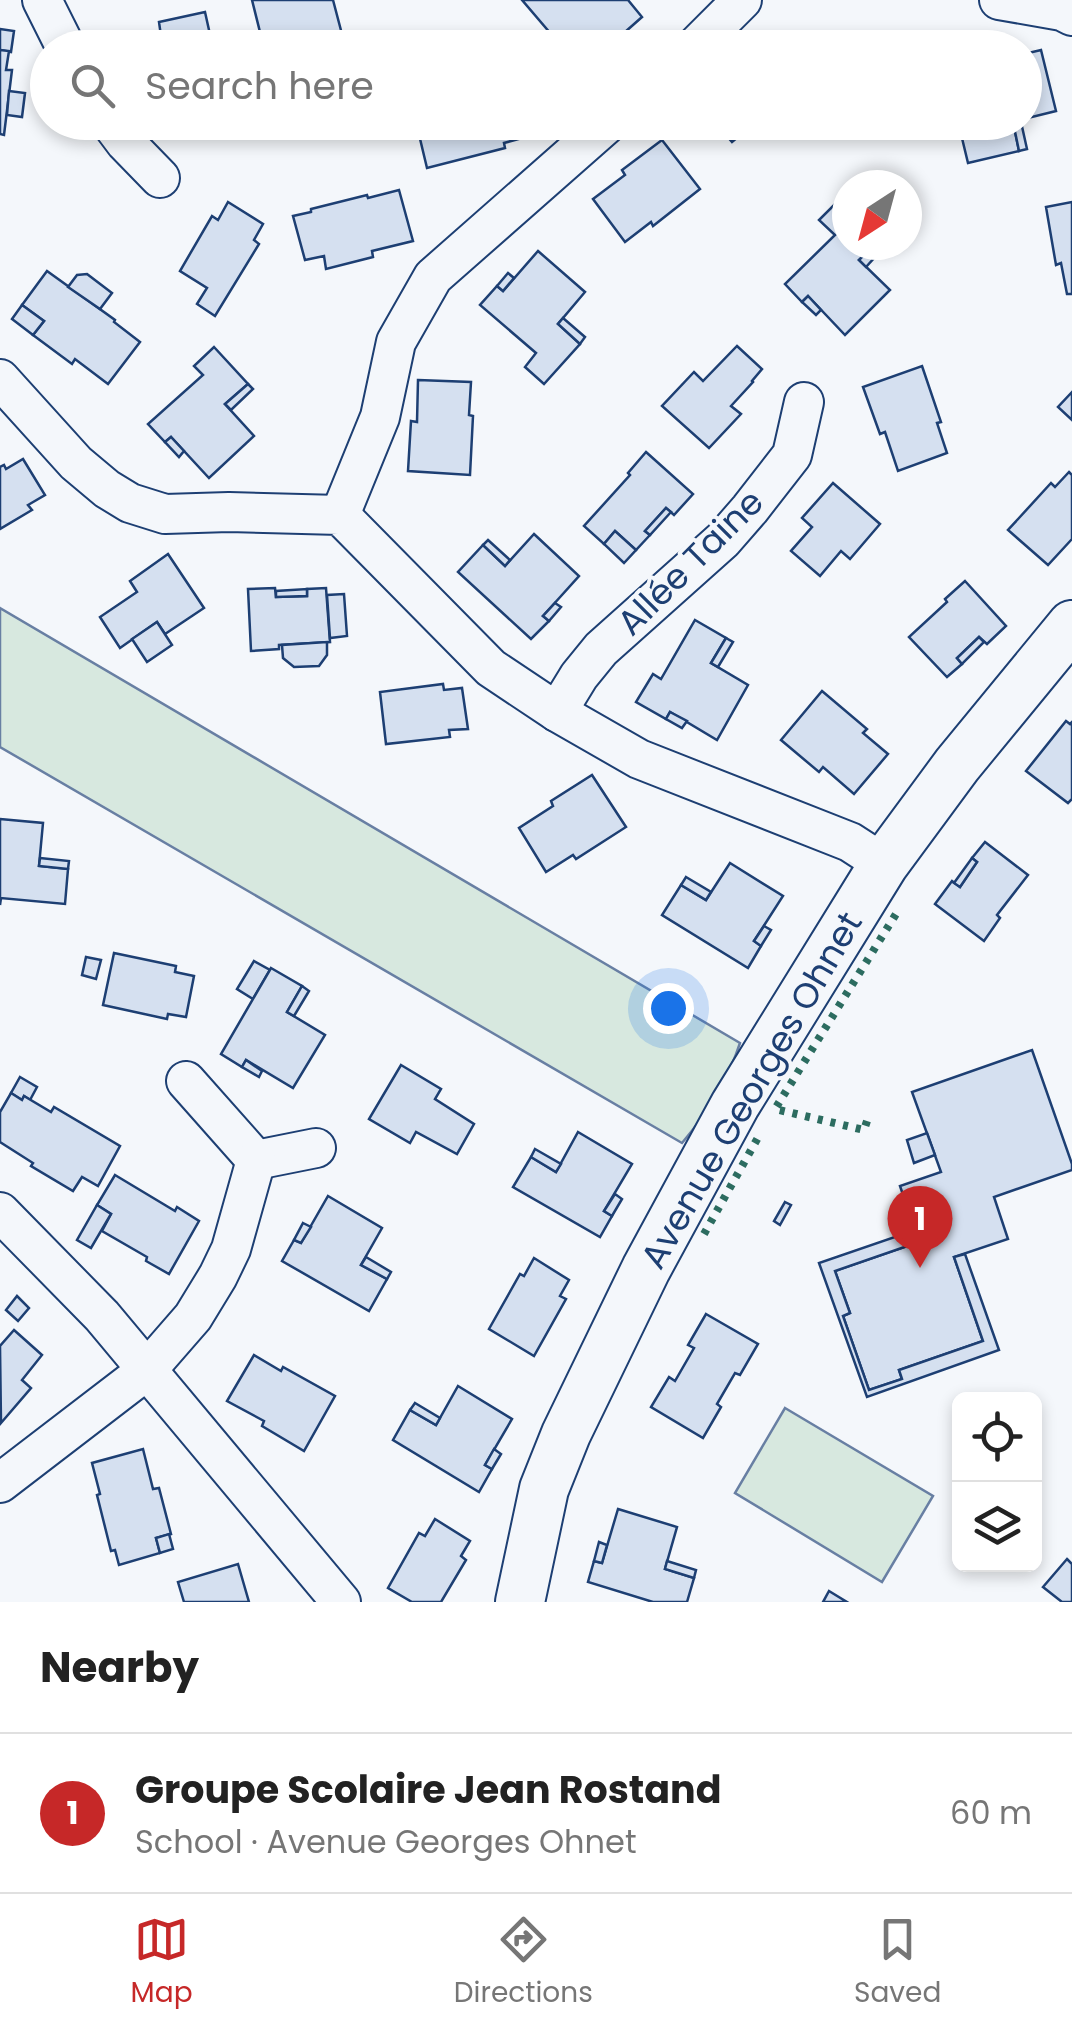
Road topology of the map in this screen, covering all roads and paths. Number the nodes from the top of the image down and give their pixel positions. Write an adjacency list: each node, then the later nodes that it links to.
1 (42, 0): 5 (street)
2 (742, 0): 6 (street)
3 (998, 0): 4 (street)
4 (1072, 16)
5 (57, 30)
6 (712, 30)
7 (124, 140): 9 (street)
8 (589, 140): 12 (street)
9 (160, 178)
10 (0, 379): 12 (street)
11 (804, 402): 14 (street, Allée Taine)
12 (340, 514): 14 (street)
13 (1072, 625): 15 (street, Avenue Georges Ohnet)
14 (556, 712): 15 (street)
15 (884, 864): 23 (street, Avenue Georges Ohnet)
16 (186, 1081): 18 (street)
17 (316, 1148): 18 (street)
18 (256, 1160): 20 (street)
19 (0, 1212): 20 (street)
20 (146, 1371): 21 (street); 22 (street)
21 (0, 1483)
22 (341, 1602)
23 (520, 1602)

